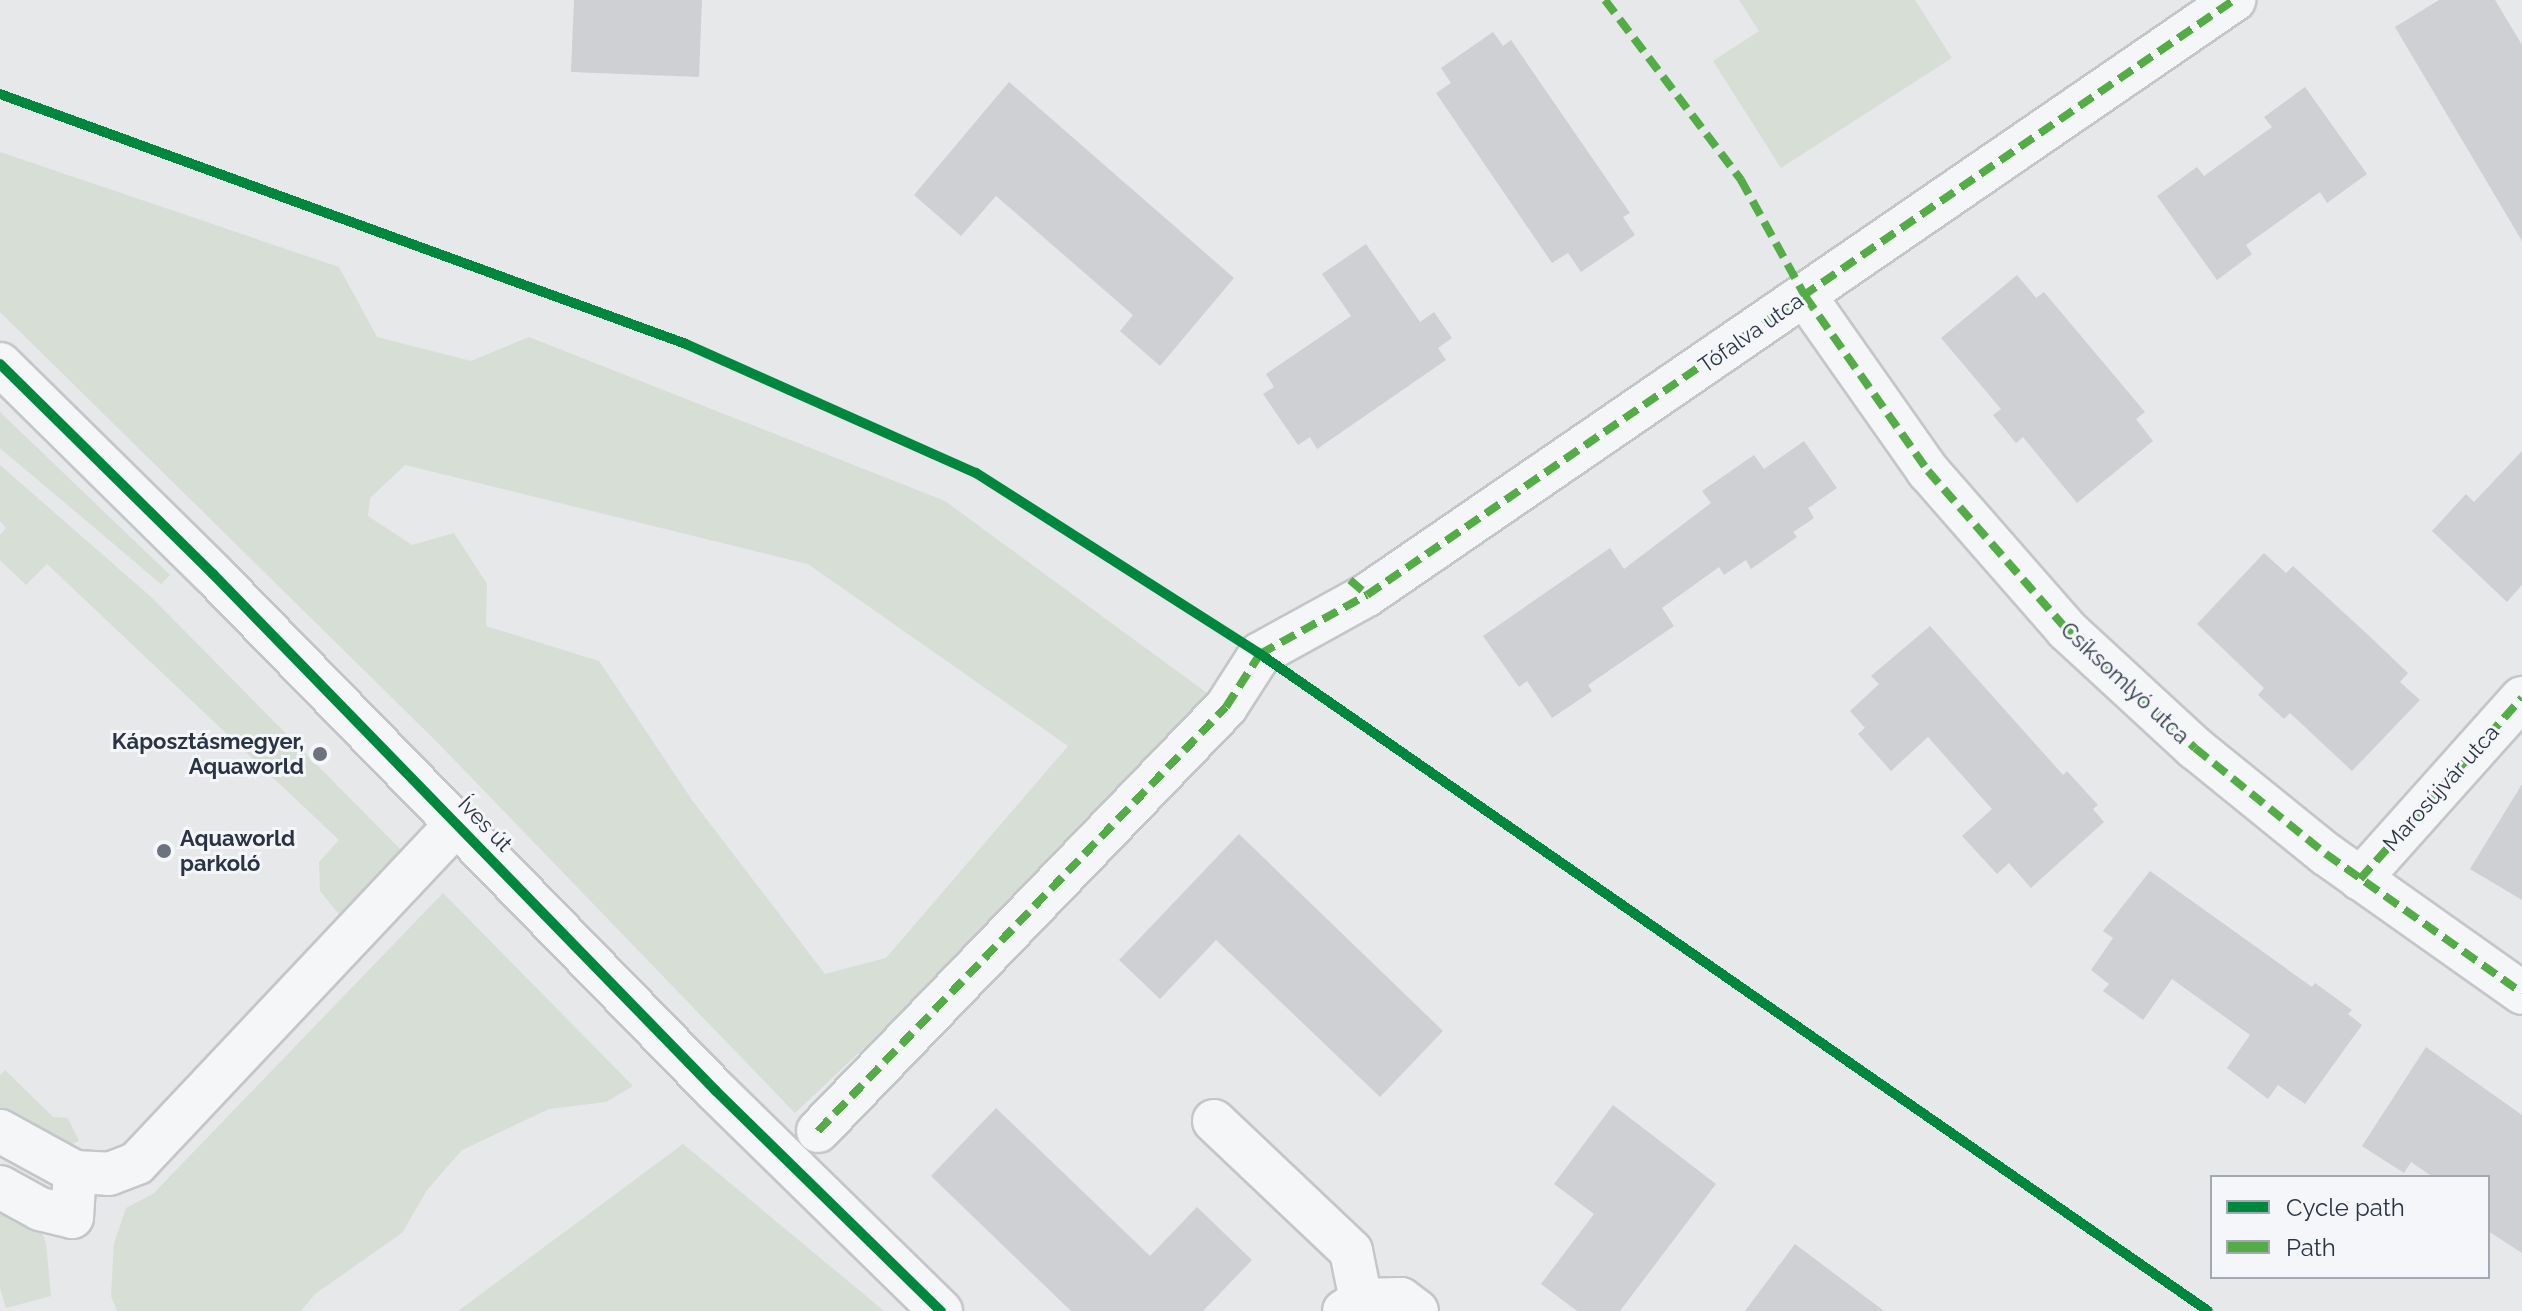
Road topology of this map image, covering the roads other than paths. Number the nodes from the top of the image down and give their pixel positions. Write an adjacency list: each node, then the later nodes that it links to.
1 (2234, 0): 2 (street, Tófalva utca)
2 (1805, 296): 6 (street, Csíksomlyó utca); 10 (street, Tófalva utca)
3 (0, 364): 5 (street, Íves út)
4 (2522, 698): 6 (street, Marosújvár utca)
5 (457, 824): 11 (street); 14 (street, Íves út)
6 (2360, 879): 7 (street, Csíksomlyó utca)
7 (2522, 993)
8 (1214, 1121): 13 (street)
9 (0, 1131): 11 (street)
10 (818, 1131)
11 (75, 1172): 12 (street)
12 (0, 1187)
13 (1353, 1306): 15 (street)
14 (941, 1311)
15 (1417, 1311)

